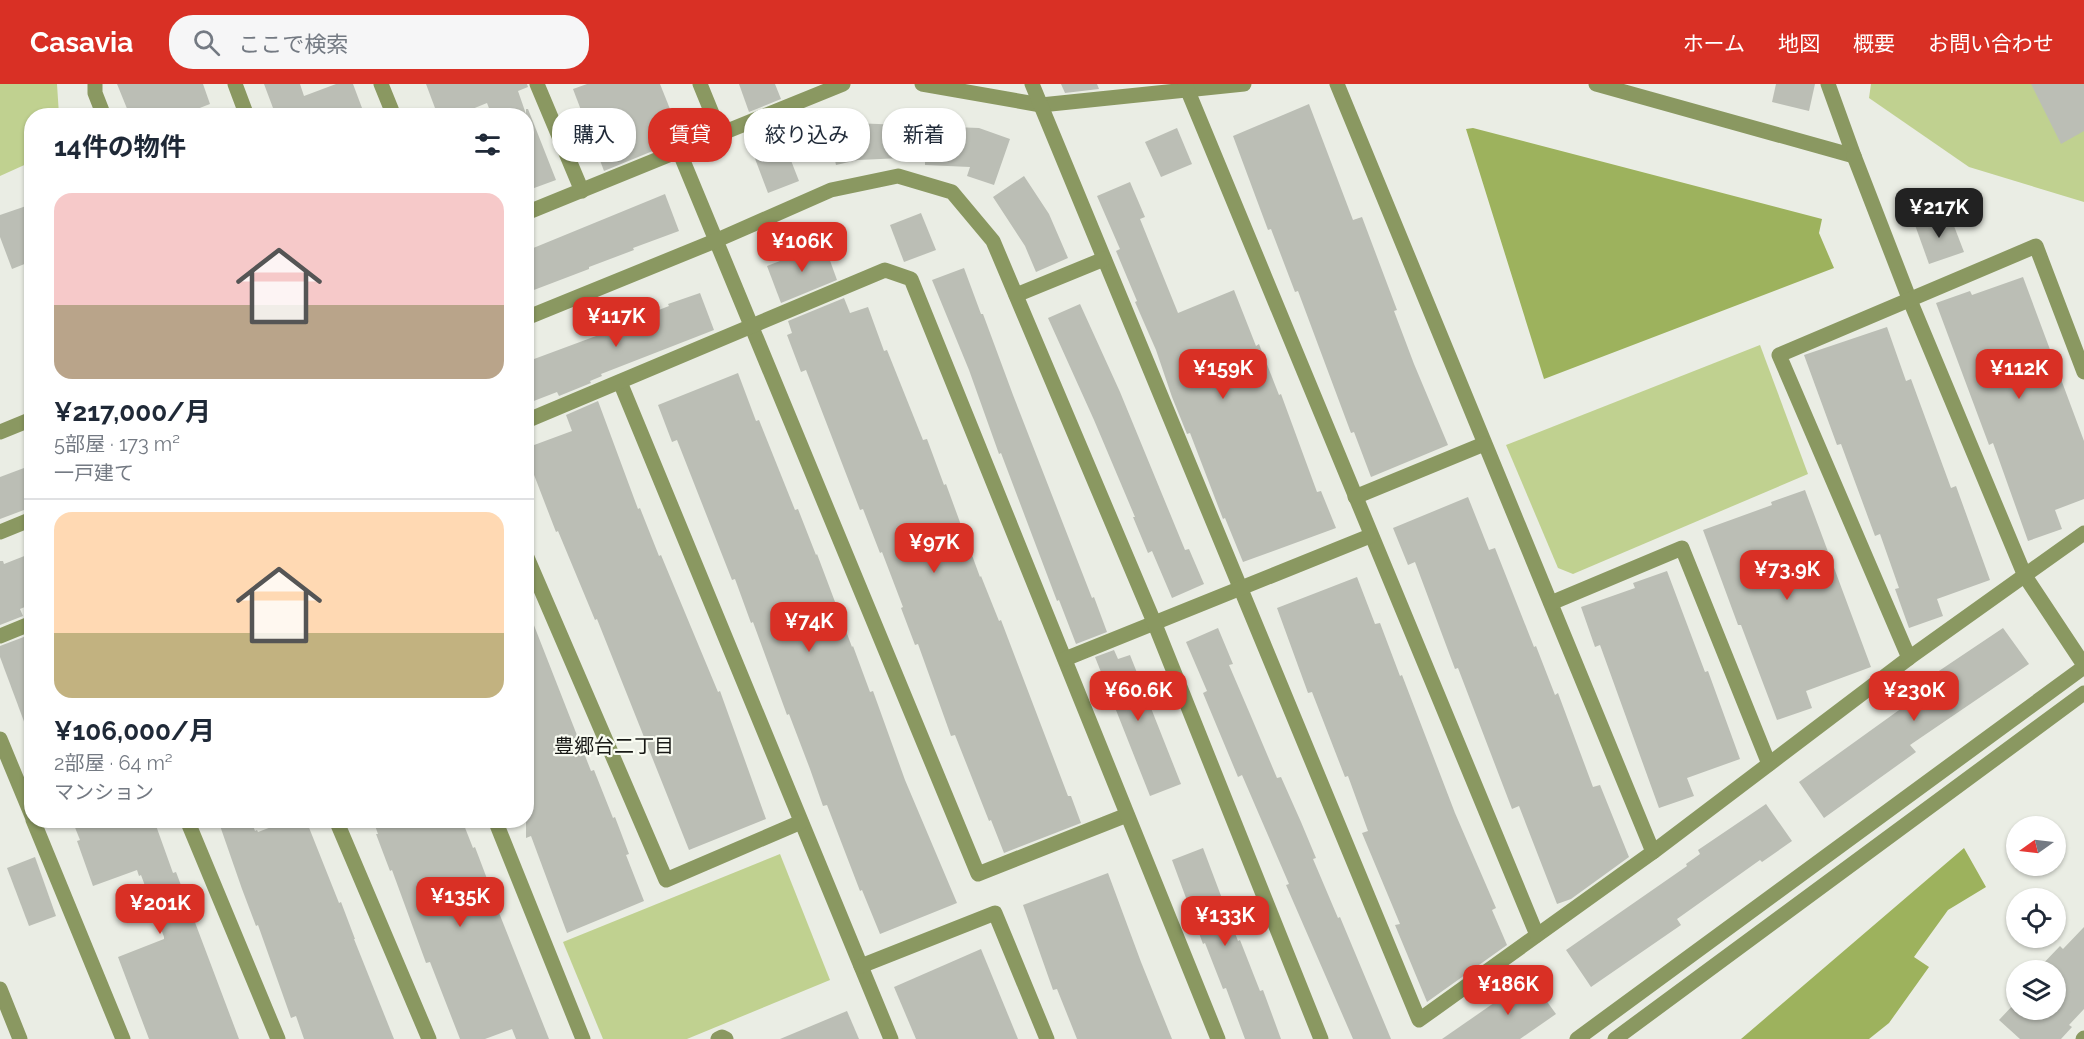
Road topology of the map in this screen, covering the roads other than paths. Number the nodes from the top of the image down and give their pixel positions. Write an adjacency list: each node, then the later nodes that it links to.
1 (95, 84): 15 (street)
2 (235, 84): 16 (street)
3 (381, 84): 17 (street)
4 (537, 84): 23 (street)
5 (700, 84): 18 (street)
6 (843, 84): 19 (street)
7 (922, 84): 14 (street)
8 (1032, 84): 14 (street)
9 (1244, 84): 13 (street)
10 (1337, 84): 36 (street)
11 (1596, 84): 20 (street)
12 (1828, 84): 20 (street)
13 (1186, 87): 14 (street); 37 (street)
14 (1041, 105): 26 (street)
15 (101, 108)
16 (244, 108)
17 (391, 108)
18 (710, 108)
19 (732, 129)
20 (1854, 156): 28 (street)
21 (652, 162): 23 (street)
22 (683, 162): 25 (street)
23 (582, 191): 24 (street)
24 (534, 210)
25 (715, 241): 27 (street); 29 (street); 30 (street)
26 (1104, 260): 27 (street); 44 (street)
27 (1016, 295): 46 (street)
28 (1909, 298): 31 (street); 43 (street); 49 (street)
29 (534, 315)
30 (750, 327): 32 (street); 50 (street); 56 (street)
31 (2084, 372)
32 (620, 382): 33 (street); 57 (street)
33 (534, 418)
34 (24, 422): 35 (street)
35 (0, 432)
36 (1484, 444): 37 (street); 45 (street)
37 (1355, 497): 41 (street)
38 (24, 522): 39 (street)
39 (0, 532)
40 (2084, 533): 43 (street)
41 (1370, 536): 44 (street); 63 (street)
42 (534, 574): 57 (street)
43 (2025, 576): 49 (street); 51 (street)
44 (1239, 588): 46 (street); 63 (street)
45 (1551, 603): 54 (street); 62 (street)
46 (1154, 622): 50 (street); 76 (street)
47 (24, 626): 48 (street)
48 (0, 636)
49 (1909, 658): 54 (street)
50 (1065, 659): 56 (street)
51 (2084, 666): 77 (street)
52 (2084, 693): 78 (street)
53 (0, 739): 55 (street)
54 (1769, 764): 62 (street)
55 (24, 797)
56 (1128, 814): 75 (street)
57 (801, 822): 64 (street)
58 (36, 828): 67 (street)
59 (190, 828): 68 (street)
60 (339, 828): 69 (street)
61 (498, 828): 70 (street)
62 (1653, 852): 63 (street)
63 (1537, 935)
64 (861, 966): 73 (street); 74 (street)
65 (0, 989): 66 (street)
66 (20, 1039)
67 (123, 1039)
68 (278, 1039)
69 (429, 1039)
70 (583, 1039)
71 (718, 1039): 72 (street)
72 (726, 1039)
73 (891, 1039)
74 (1047, 1039)
75 (1218, 1039)
76 (1321, 1039)
77 (1577, 1039)
78 (1615, 1039)

